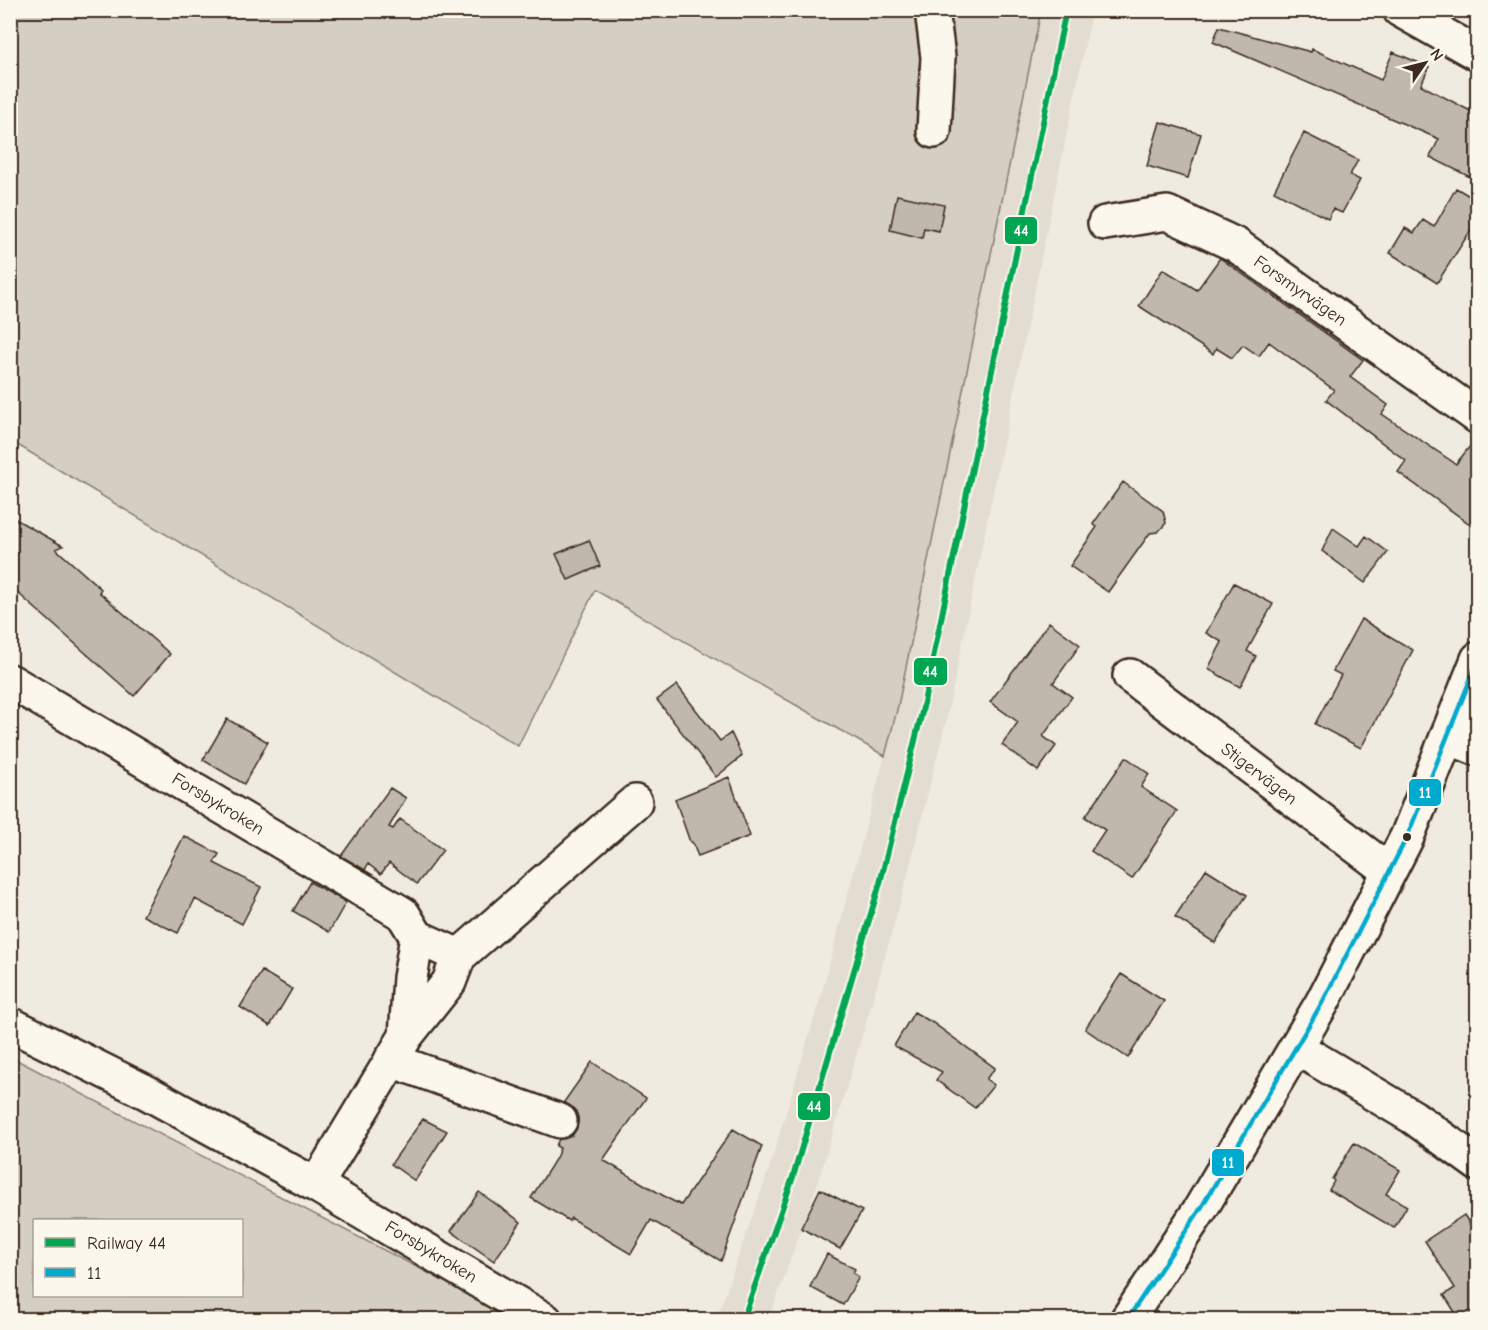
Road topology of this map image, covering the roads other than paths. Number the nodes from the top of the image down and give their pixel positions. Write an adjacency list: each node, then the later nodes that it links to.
1 (932, 10): 4 (street)
2 (1400, 10): 3 (street)
3 (1478, 54)
4 (934, 131)
5 (1104, 223): 6 (street, Forsmyrvägen)
6 (1478, 417)
7 (1478, 659): 10 (street)
8 (1131, 676): 13 (street, Stigervägen)
9 (10, 681): 14 (street, Forsbykroken)
10 (1450, 733): 11 (street); 13 (street)
11 (1478, 749)
12 (635, 802): 15 (street)
13 (1389, 871): 18 (street)
14 (417, 937): 15 (street); 17 (street)
15 (459, 956): 17 (street)
16 (10, 1024): 21 (street, Forsbykroken)
17 (398, 1048): 19 (street); 21 (street)
18 (1297, 1048): 20 (street); 23 (street)
19 (560, 1121)
20 (1478, 1164)
21 (316, 1185): 22 (street, Forsbykroken)
22 (545, 1320)
23 (1127, 1320)

